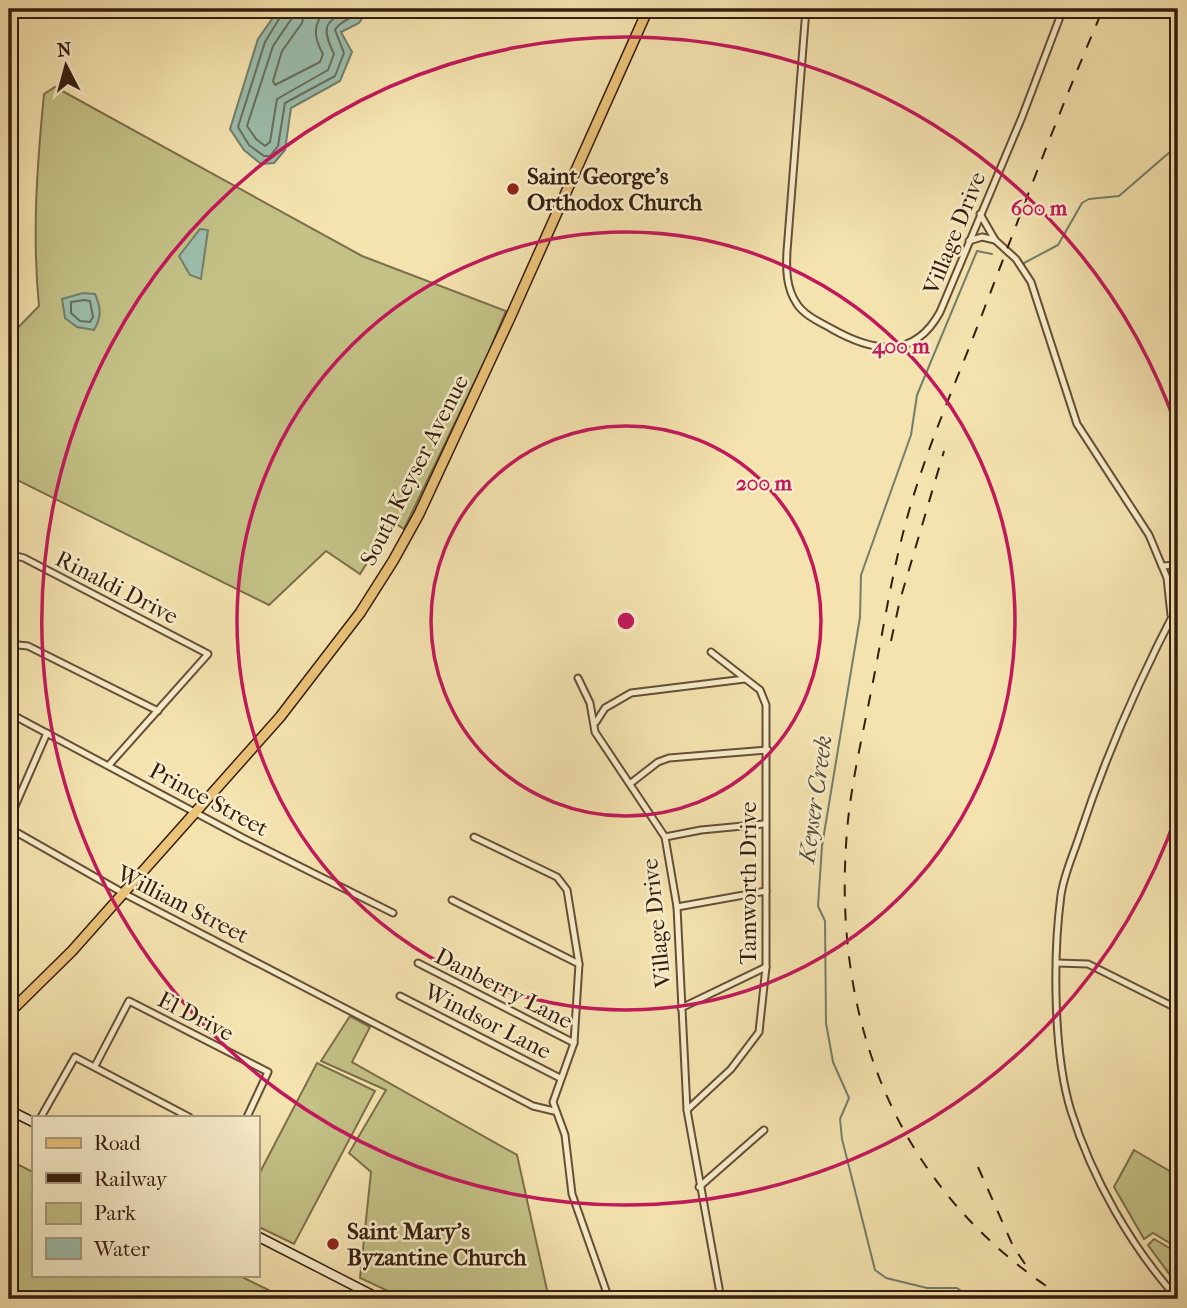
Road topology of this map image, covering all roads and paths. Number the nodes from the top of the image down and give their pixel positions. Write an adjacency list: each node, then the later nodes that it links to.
1 (648, 9): 23 (main road, South Keyser Avenue)
2 (806, 9): 6 (street, Village Drive)
3 (1063, 9): 4 (street, Village Drive)
4 (979, 214): 5 (street); 6 (street, Village Drive)
5 (995, 240): 6 (street); 9 (street)
6 (969, 242)
7 (9, 554): 16 (street, Rinaldi Drive)
8 (1178, 565): 9 (street)
9 (1162, 566): 11 (street)
10 (1178, 605): 11 (street)
11 (1172, 617): 34 (street)
12 (9, 644): 16 (street)
13 (711, 652): 15 (street, Tamworth Drive)
14 (578, 678): 18 (street, Village Drive)
15 (745, 679): 18 (street); 20 (street, Tamworth Drive)
16 (158, 710): 21 (street)
17 (9, 713): 19 (street, Prince Street)
18 (595, 723): 22 (street, Village Drive)
19 (47, 733): 21 (street, Prince Street); 24 (street)
20 (768, 750): 22 (street); 25 (street, Tamworth Drive)
21 (109, 765): 23 (street, Prince Street)
22 (631, 783): 28 (street, Village Drive)
23 (197, 812): 30 (main road, South Keyser Avenue); 33 (street, Prince Street)
24 (9, 819)
25 (764, 824): 28 (street); 29 (street, Tamworth Drive)
26 (9, 828): 30 (street, William Street)
27 (474, 837): 36 (street)
28 (665, 837): 32 (street, Village Drive)
29 (766, 891): 32 (street); 37 (street, Tamworth Drive)
30 (125, 894): 41 (main road, South Keyser Avenue); 47 (street, William Street)
31 (453, 900): 36 (street)
32 (677, 907): 39 (street, Village Drive)
33 (393, 914)
34 (1057, 962): 40 (street); 58 (street)
35 (418, 963): 42 (street, Danberry Lane)
36 (579, 964): 42 (street)
37 (765, 967): 39 (street); 45 (street, Tamworth Drive)
38 (400, 996): 44 (street, Windsor Lane)
39 (681, 1008): 45 (street, Village Drive)
40 (1178, 1009)
41 (9, 1013)
42 (574, 1043): 44 (street)
43 (95, 1066): 48 (street); 49 (street); 50 (street, El Drive)
44 (560, 1078): 47 (street)
45 (687, 1110): 53 (street, Village Drive)
46 (9, 1111): 51 (street)
47 (554, 1111): 56 (street)
48 (42, 1116)
49 (187, 1116)
50 (247, 1116)
51 (32, 1122)
52 (764, 1130): 53 (street)
53 (699, 1187): 57 (street, Village Drive)
54 (259, 1237): 55 (street)
55 (380, 1299)
56 (609, 1299)
57 (721, 1299)
58 (1178, 1299)

